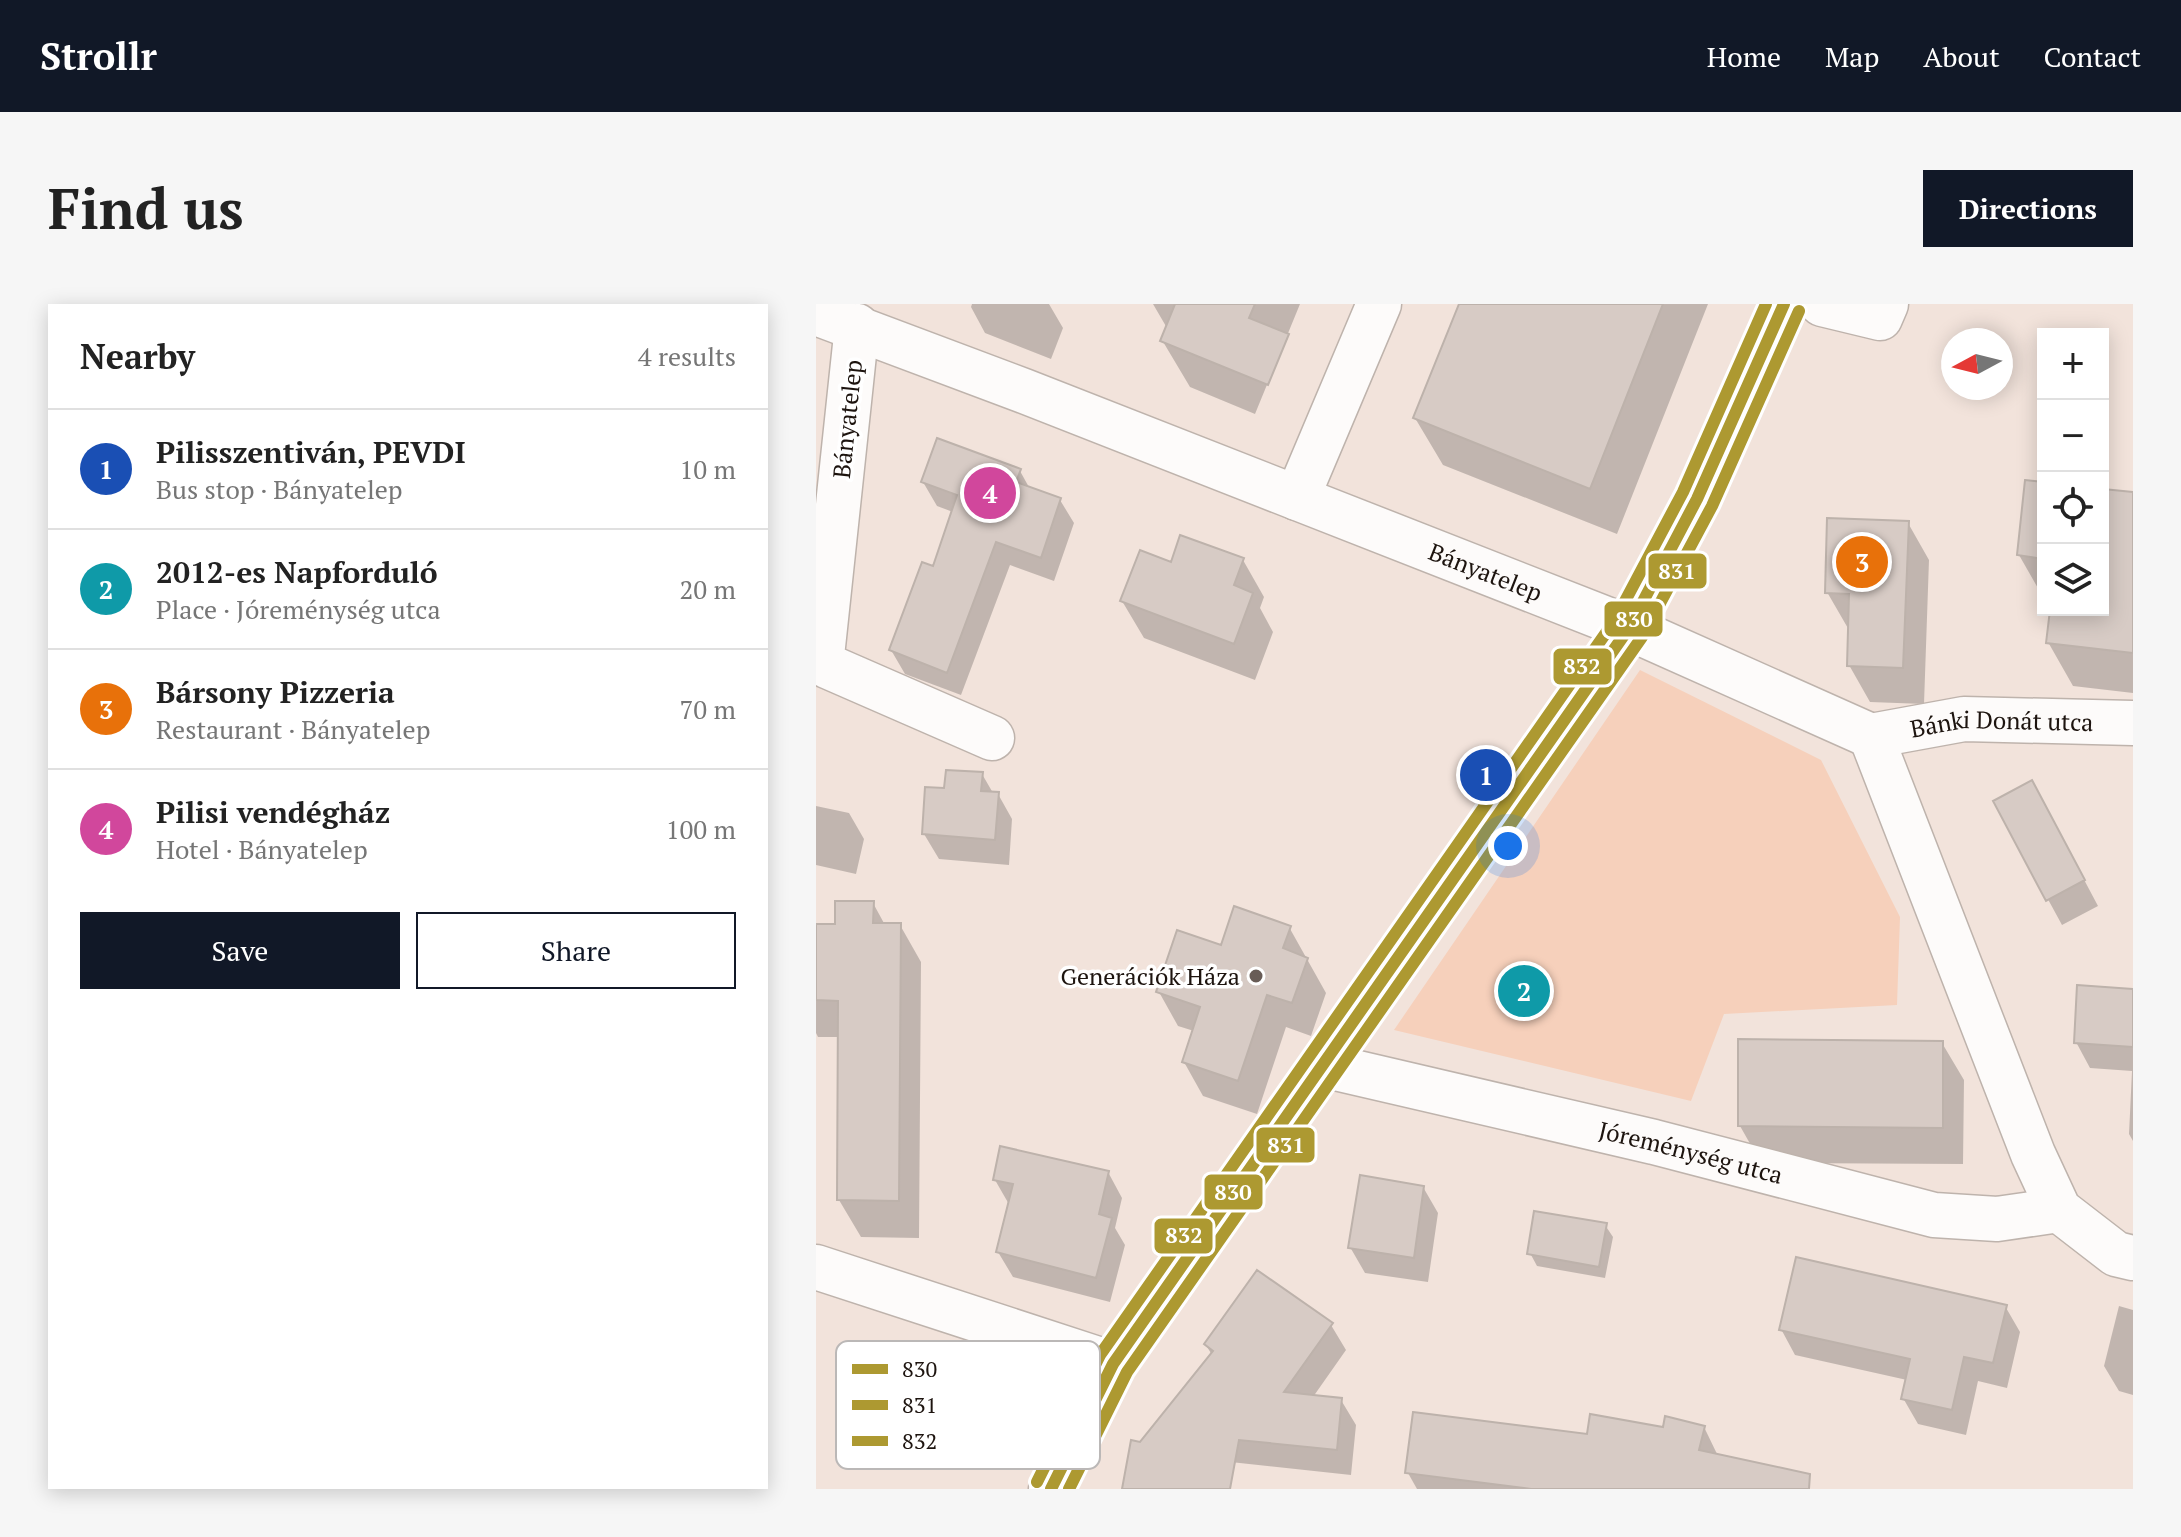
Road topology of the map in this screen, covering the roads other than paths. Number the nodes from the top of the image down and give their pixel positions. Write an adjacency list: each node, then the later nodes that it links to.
1 (1379, 304): 7 (street)
2 (1784, 304): 8 (street)
3 (1822, 304): 4 (street)
4 (1886, 304)
5 (816, 313): 6 (street, Bányatelep)
6 (857, 326): 7 (street, Bányatelep); 11 (street, Bányatelep)
7 (1297, 498): 8 (street, Bányatelep)
8 (1629, 628): 10 (street, Bányatelep); 12 (street)
9 (2133, 723): 10 (street, Bánki Donát utca)
10 (1871, 736): 13 (street)
11 (992, 738)
12 (1323, 1065): 13 (street, Jóreménység utca); 18 (street)
13 (2059, 1210): 14 (street)
14 (2133, 1258)
15 (816, 1267): 16 (street)
16 (1043, 1341)
17 (1100, 1360): 18 (street)
18 (1113, 1364): 19 (street)
19 (1100, 1390)
20 (1061, 1469): 21 (street)
21 (1051, 1489)

